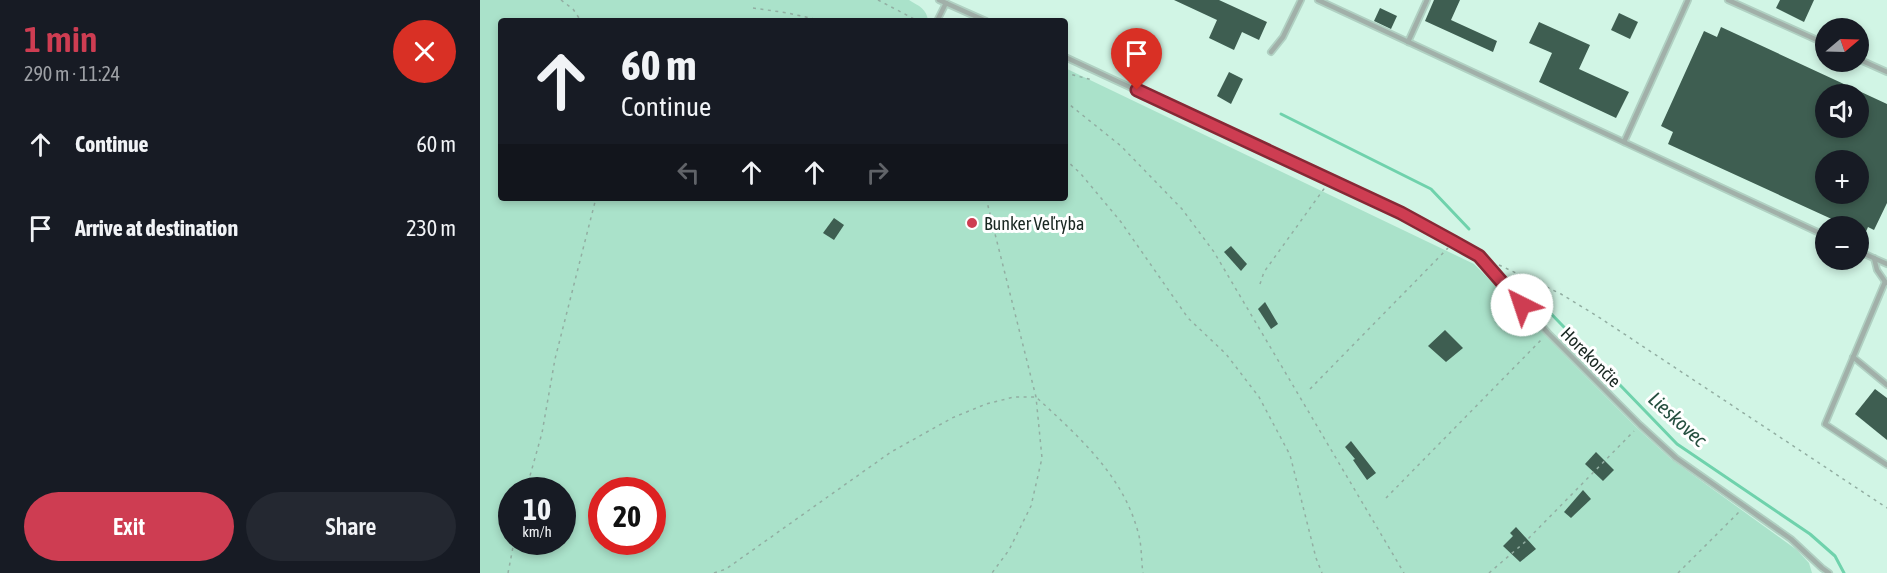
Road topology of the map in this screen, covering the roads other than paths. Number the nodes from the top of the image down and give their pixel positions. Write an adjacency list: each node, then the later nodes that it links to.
1 (939, 0): 7 (lane)
2 (1301, 0): 12 (lane)
3 (1318, 0): 11 (lane)
4 (1427, 0): 11 (lane)
5 (1688, 0): 16 (lane)
6 (1728, 0): 10 (lane)
7 (946, 3): 8 (lane); 9 (lane)
8 (938, 18)
9 (979, 18)
10 (1815, 39)
11 (1408, 42): 16 (lane)
12 (1271, 52)
13 (1068, 58): 26 (lane, Horekončie)
14 (1869, 64): 15 (lane)
15 (1887, 72)
16 (1624, 142): 17 (lane)
17 (1815, 231)
18 (1887, 255): 21 (lane)
19 (1869, 256): 20 (lane)
20 (1874, 258): 21 (lane); 22 (lane)
21 (1885, 263)
22 (1886, 283): 23 (lane)
23 (1853, 357): 24 (lane); 25 (lane)
24 (1887, 385)
25 (1887, 465)
26 (1829, 573)

